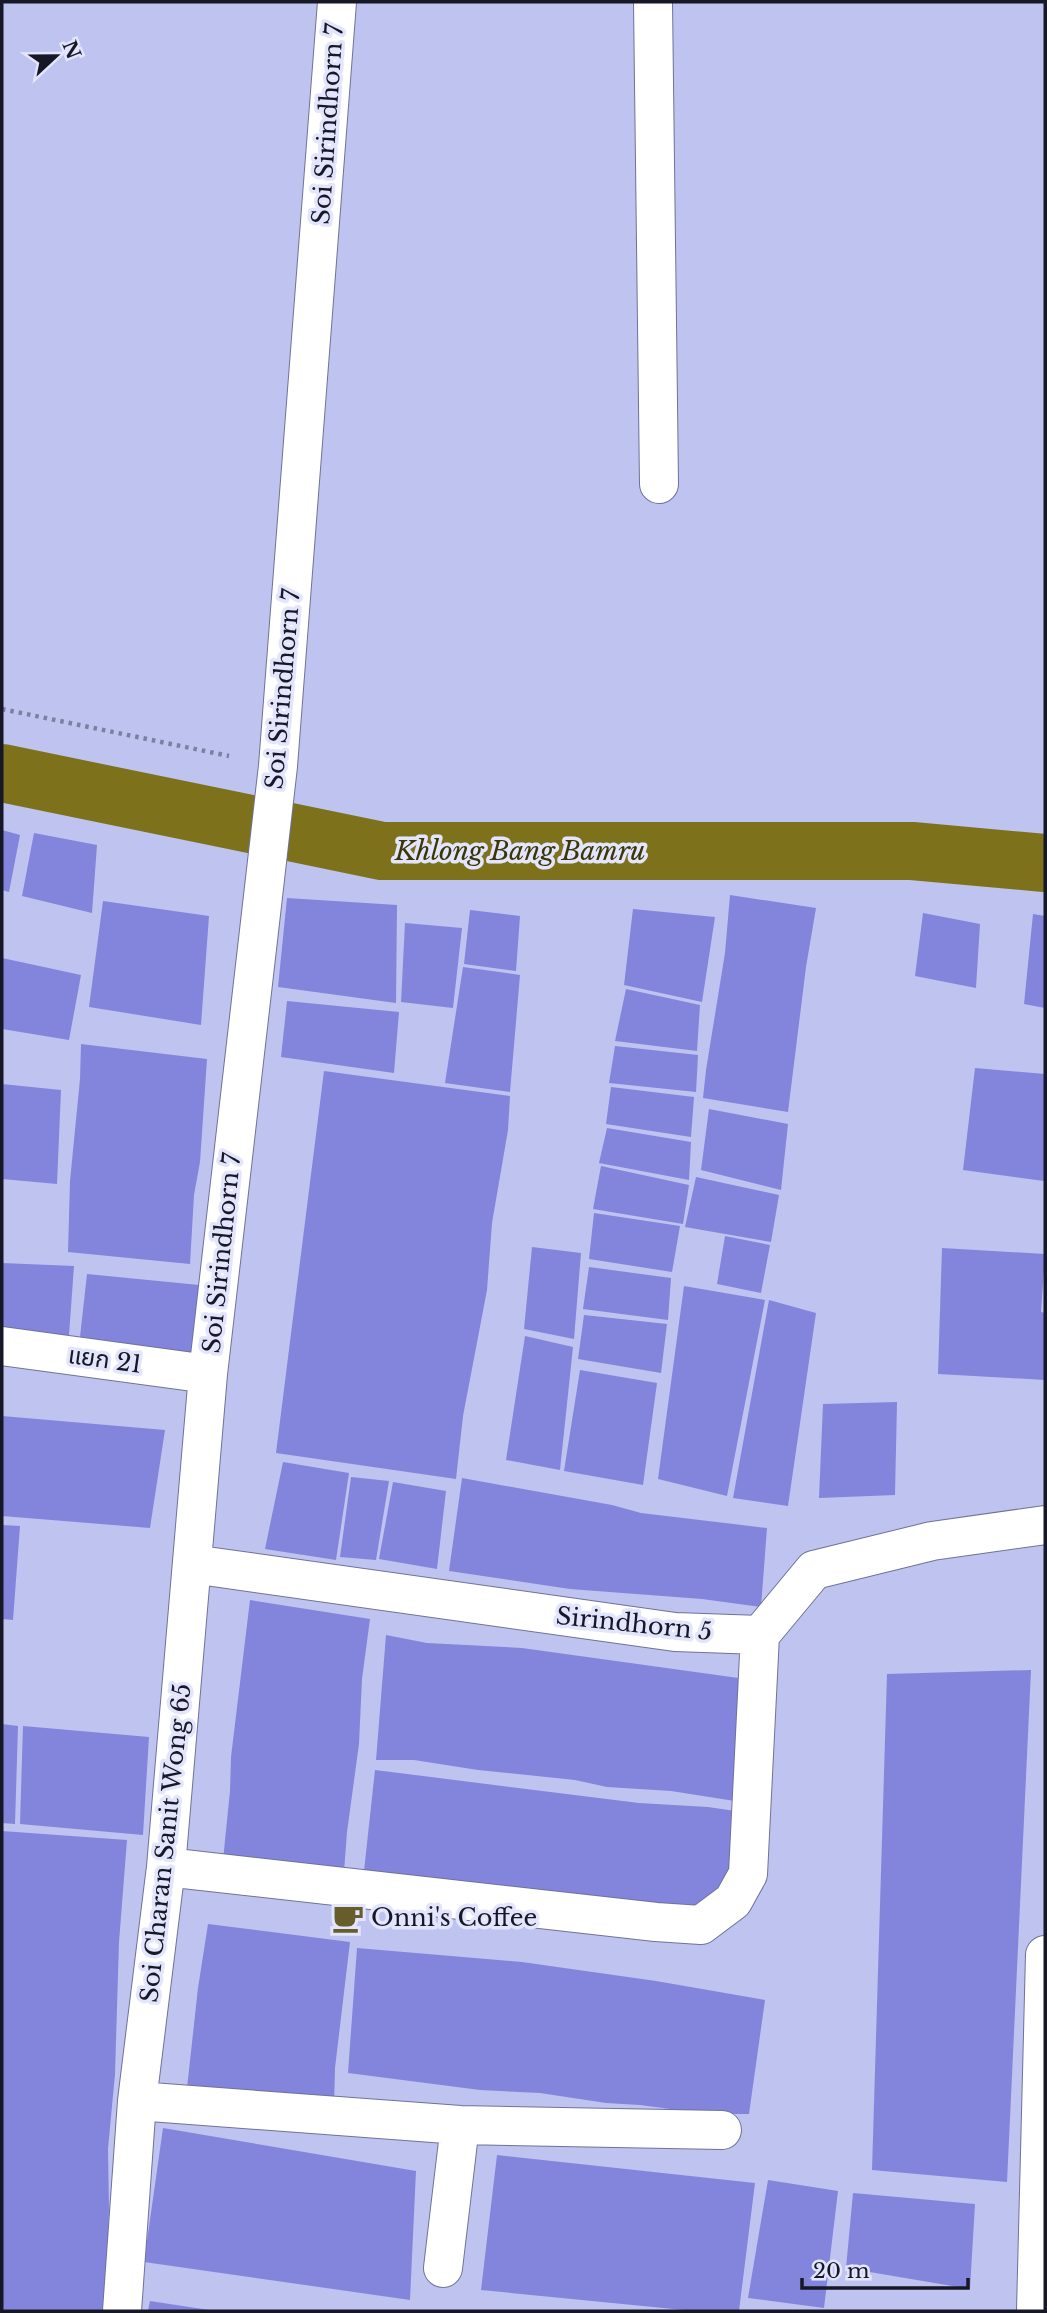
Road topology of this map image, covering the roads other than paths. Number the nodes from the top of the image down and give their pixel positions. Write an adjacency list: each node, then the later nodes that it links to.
1 (337, 2): 5 (street, Soi Sirindhorn 7)
2 (653, 2): 3 (street)
3 (659, 484)
4 (2, 1346): 5 (street, แยก 21)
5 (208, 1374): 7 (street, Soi Charan Sanit Wong 65)
6 (1045, 1525): 8 (street)
7 (192, 1564): 8 (street, Sirindhorn 5); 9 (street, Soi Charan Sanit Wong 65)
8 (760, 1635): 9 (street)
9 (166, 1867): 11 (street, Soi Charan Sanit Wong 65)
10 (1045, 1955): 16 (street)
11 (137, 2101): 12 (street); 15 (street, Soi Charan Sanit Wong 65)
12 (460, 2125): 13 (street); 14 (street)
13 (722, 2130)
14 (443, 2268)
15 (122, 2311)
16 (1036, 2311)

